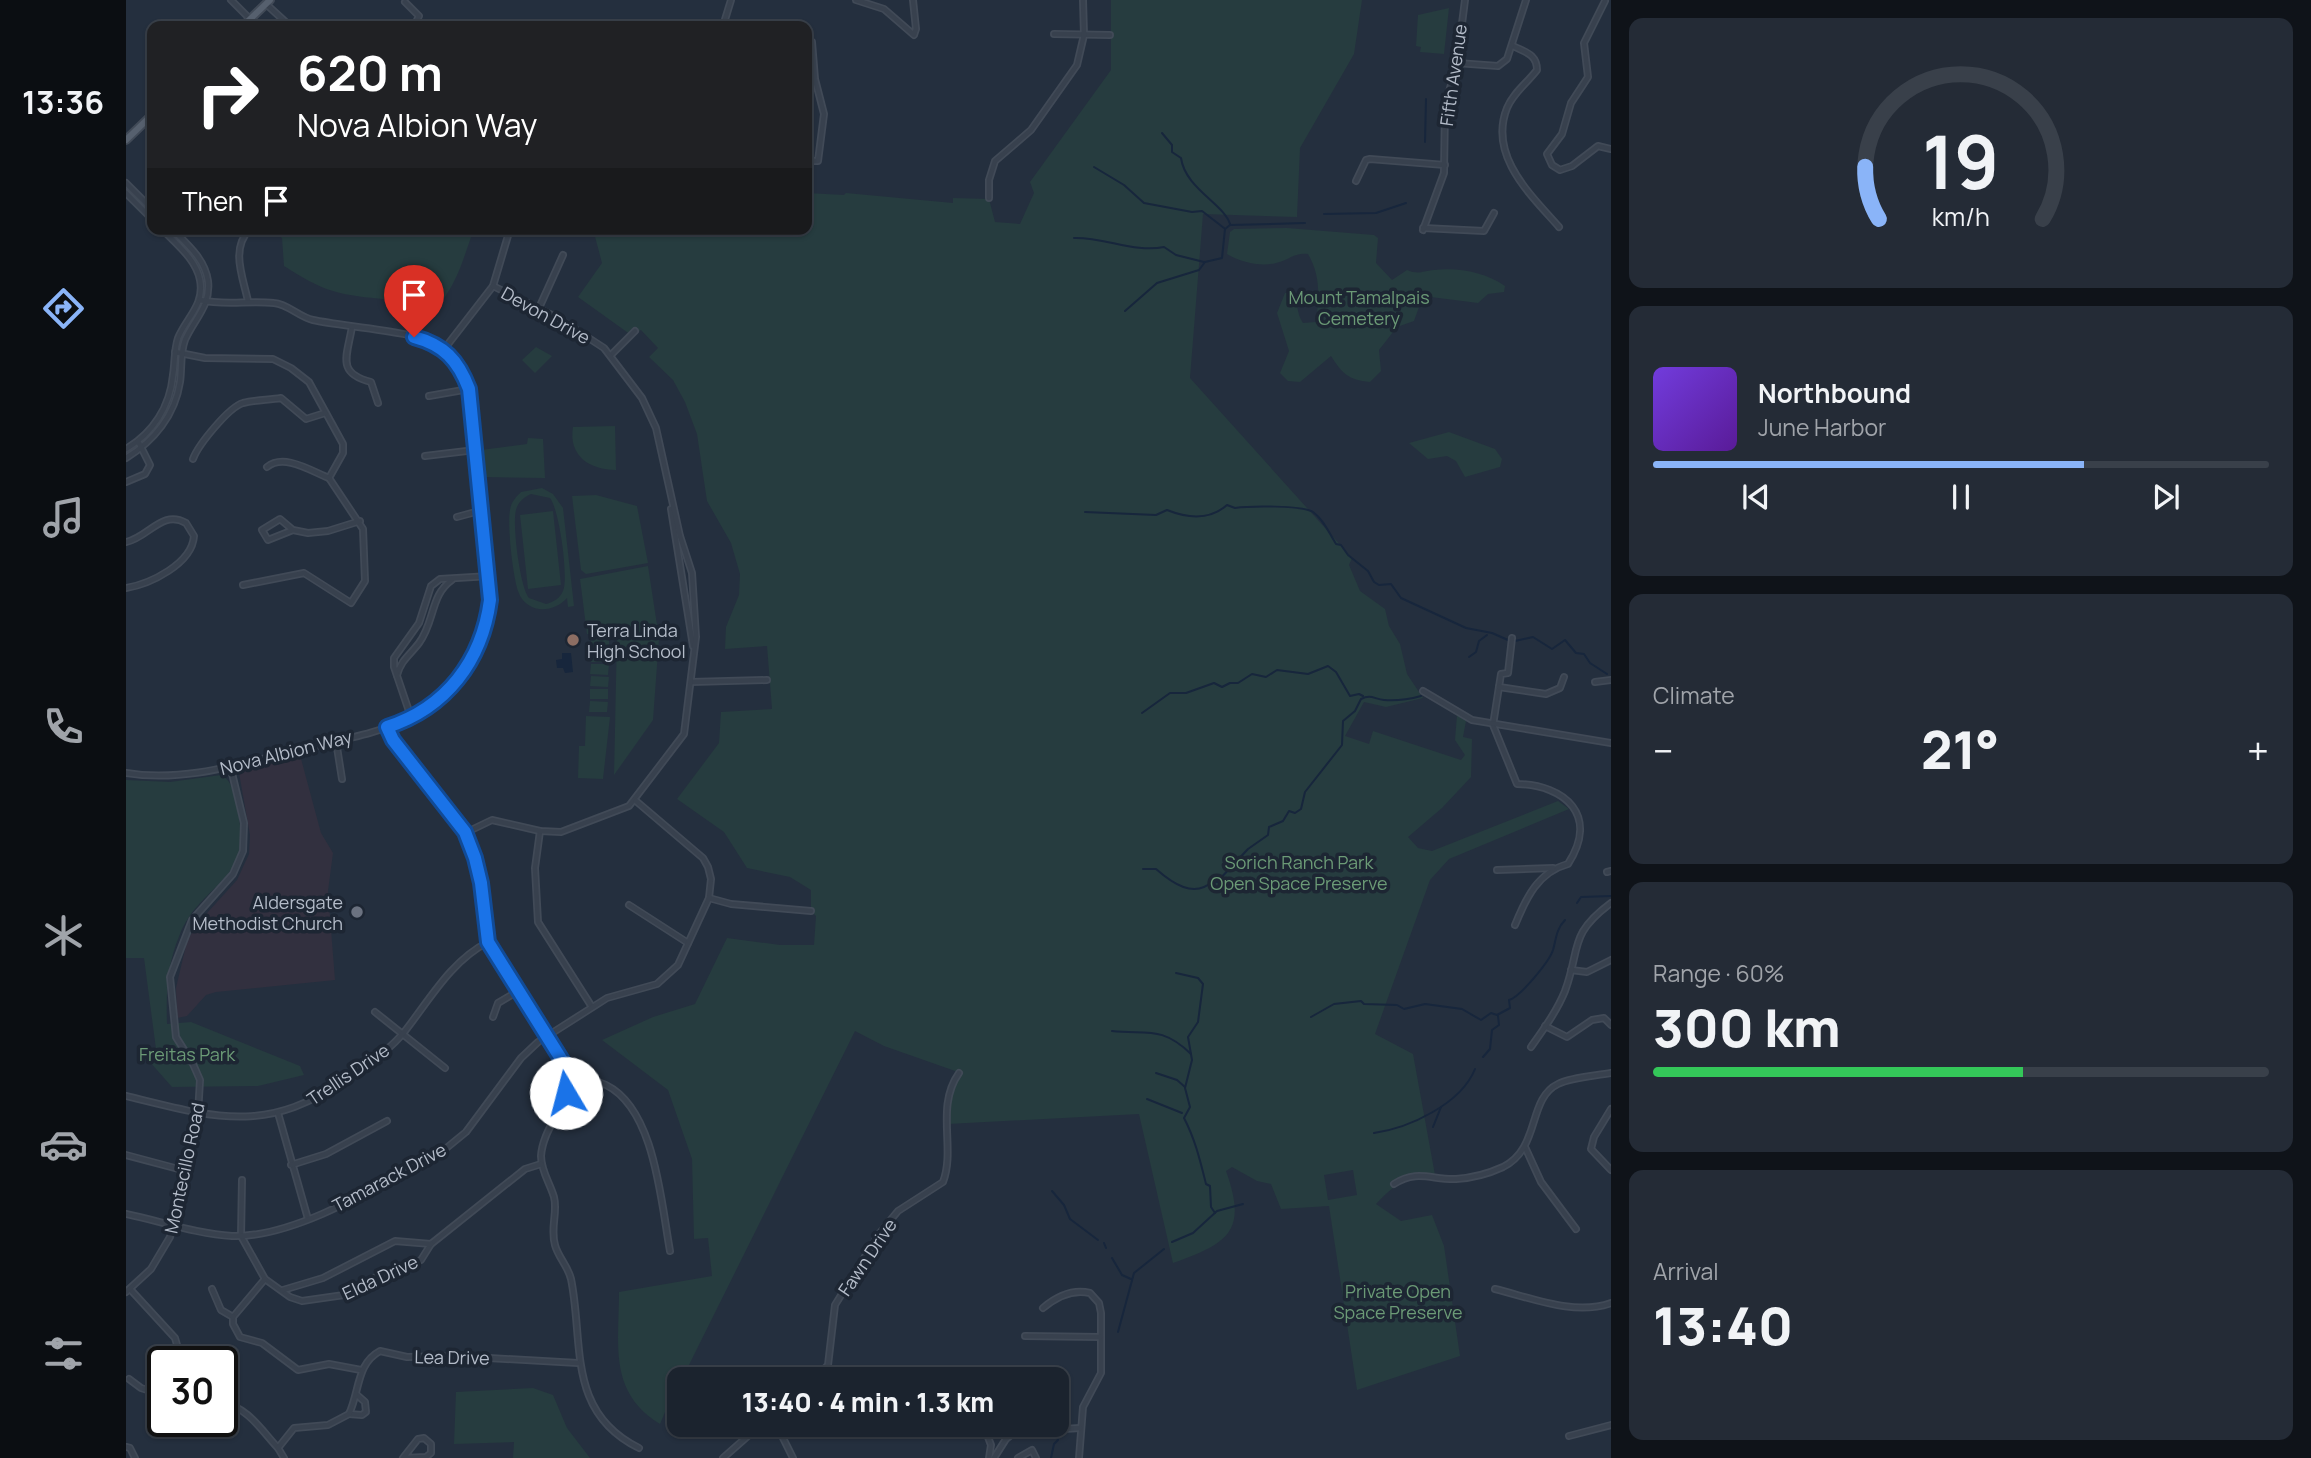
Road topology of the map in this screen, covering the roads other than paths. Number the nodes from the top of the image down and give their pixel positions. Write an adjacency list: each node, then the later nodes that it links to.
1 (231, 0): 12 (street)
2 (731, 0): 15 (street)
3 (856, 0): 4 (street)
4 (913, 0)
5 (1083, 0): 17 (street)
6 (1465, 0): 21 (street, Fifth Avenue)
7 (1526, 0): 20 (street)
8 (1605, 0): 11 (street); 24 (street)
9 (268, 2): 12 (main road); 13 (street)
10 (405, 2): 14 (street)
11 (1611, 3)
12 (250, 19)
13 (285, 21)
14 (416, 21)
15 (725, 21)
16 (1054, 34): 17 (street)
17 (1084, 35): 18 (street); 30 (street)
18 (1110, 35)
19 (812, 42): 25 (street)
20 (1513, 46): 21 (street); 34 (street)
21 (1457, 63): 26 (street, Fifth Avenue)
22 (147, 120): 23 (main road)
23 (126, 140)
24 (1611, 149)
25 (812, 161)
26 (1445, 165): 27 (street); 32 (street, Fifth Avenue)
27 (1356, 181)
28 (126, 183): 31 (street)
29 (126, 193): 33 (street)
30 (989, 198)
31 (147, 204)
32 (1494, 213)
33 (147, 214)
34 (1559, 227)
35 (168, 235): 41 (street)
36 (178, 235): 42 (street)
37 (247, 235): 43 (street)
38 (508, 235): 40 (street)
39 (563, 255): 44 (street)
40 (493, 286): 44 (street, Devon Drive); 49 (street)
41 (200, 300): 42 (street); 50 (street)
42 (206, 301): 43 (street); 51 (street)
43 (248, 301): 46 (street)
44 (539, 308): 52 (street, Devon Drive)
45 (421, 309): 48 (street)
46 (352, 327): 48 (street); 55 (street)
47 (635, 331): 52 (street)
48 (414, 337): 49 (street)
49 (445, 348): 53 (street, Nova Albion Way)
50 (175, 352): 51 (street); 57 (street)
51 (182, 353): 56 (street); 58 (street)
52 (611, 355): 67 (street, Devon Drive)
53 (469, 389): 54 (street); 60 (street, Nova Albion Way)
54 (429, 396)
55 (378, 403)
56 (325, 413): 63 (street); 65 (street)
57 (138, 441): 58 (street); 59 (street)
58 (143, 447): 62 (street); 66 (street)
59 (126, 449)
60 (475, 450): 61 (street); 68 (street, Nova Albion Way)
61 (425, 456)
62 (126, 458)
63 (193, 459)
64 (267, 467): 65 (street)
65 (329, 478): 70 (street)
66 (126, 482)
67 (670, 493): 78 (street, Devon Drive); 78 (street, Devon Drive)
68 (483, 510): 69 (street); 73 (street, Nova Albion Way)
69 (457, 517)
70 (360, 521): 71 (street); 75 (street)
71 (293, 530): 71 (street)
72 (126, 542): 76 (street)
73 (490, 576): 74 (street); 87 (street, Nova Albion Way)
74 (452, 579): 79 (street); 79 (street)
75 (243, 585)
76 (126, 588)
77 (1512, 638): 85 (street)
78 (694, 653): 83 (street, Devon Drive)
79 (397, 676): 87 (street)
80 (1564, 677): 85 (street)
81 (767, 680): 83 (street)
82 (1611, 680): 84 (street)
83 (691, 682): 95 (street, Devon Drive)
84 (1595, 682)
85 (1499, 687): 88 (street)
86 (1423, 691): 88 (street)
87 (411, 717): 89 (street, Nova Albion Way)
88 (1493, 725): 91 (street); 98 (street)
89 (387, 727): 90 (street, Nova Albion Way); 97 (street)
90 (336, 741): 92 (street, Nova Albion Way); 94 (street)
91 (1611, 743)
92 (230, 765): 93 (street, Nova Albion Way); 125 (street, Montecillo Road)
93 (126, 773)
94 (342, 779)
95 (636, 801): 96 (street, Devon Drive); 100 (street)
96 (540, 831): 97 (street, Devon Drive); 110 (street)
97 (465, 832): 105 (street)
98 (1553, 868): 99 (street); 104 (street)
99 (1497, 870)
100 (709, 898): 103 (street); 106 (street, Tamarack Drive)
101 (1611, 903): 108 (street)
102 (629, 905): 106 (street)
103 (811, 911)
104 (1515, 925)
105 (488, 942): 109 (street); 115 (street, Trellis Drive)
106 (688, 943): 110 (street, Tamarack Drive)
107 (1611, 960): 108 (street)
108 (1571, 970): 114 (street)
109 (518, 990): 112 (street); 116 (street)
110 (593, 1007): 116 (street, Tamarack Drive)
111 (374, 1012): 115 (street)
112 (492, 1017)
113 (1611, 1025): 114 (street)
114 (1545, 1026): 117 (street)
115 (402, 1034): 118 (street); 124 (street, Trellis Drive)
116 (547, 1036): 121 (street); 136 (street, Tamarack Drive)
117 (1531, 1047)
118 (445, 1068)
119 (959, 1073): 154 (street, Fawn Drive)
120 (1611, 1073): 127 (street)
121 (569, 1080): 129 (street); 141 (street)
122 (126, 1096): 125 (street, Trellis Drive)
123 (1611, 1109): 131 (street)
124 (278, 1113): 125 (street, Trellis Drive); 130 (street)
125 (198, 1114): 132 (street, Montecillo Road)
126 (387, 1121): 130 (street)
127 (1525, 1147): 134 (street); 138 (street)
128 (126, 1155): 132 (street)
129 (541, 1164): 140 (street, Elda Drive); 153 (street)
130 (291, 1165): 136 (street)
131 (1611, 1170)
132 (186, 1171): 137 (street, Montecillo Road)
133 (242, 1180): 139 (street)
134 (1394, 1184)
135 (126, 1214): 137 (street, Tamarack Drive)
136 (308, 1219): 139 (street, Tamarack Drive)
137 (175, 1225): 139 (street, Tamarack Drive); 145 (street, Montecillo Road)
138 (1576, 1229)
139 (241, 1236): 142 (street, Elda Drive)
140 (431, 1244): 146 (street, Elda Drive); 146 (street, Elda Drive)
141 (670, 1251)
142 (265, 1279): 146 (street, Elda Drive); 149 (street)
143 (212, 1289): 149 (street)
144 (1495, 1289): 147 (street)
145 (128, 1290): 152 (street)
146 (282, 1290)
147 (1611, 1303)
148 (1043, 1308): 151 (street)
149 (233, 1317): 155 (street)
150 (1025, 1336): 151 (street)
151 (1100, 1337): 162 (street)
152 (177, 1346)
153 (578, 1363): 155 (street, Lea Drive); 169 (street)
154 (827, 1367)
155 (361, 1370): 158 (street)
156 (129, 1378): 157 (street)
157 (147, 1390)
158 (357, 1395): 160 (street); 160 (street)
159 (238, 1408): 168 (street)
160 (349, 1414): 168 (street)
161 (1611, 1425): 163 (street)
162 (1080, 1428): 176 (street); 179 (street)
163 (1569, 1436)
164 (747, 1437): 174 (street)
165 (783, 1437): 175 (street)
166 (988, 1437): 176 (street)
167 (126, 1447): 171 (street)
168 (278, 1448): 172 (street)
169 (639, 1448)
170 (126, 1455): 171 (street)
171 (134, 1457)
172 (284, 1458)
173 (404, 1458): 173 (street)
174 (723, 1458)
175 (793, 1458)
176 (991, 1458)
177 (1018, 1458): 178 (street)
178 (1036, 1458)
179 (1079, 1458)

